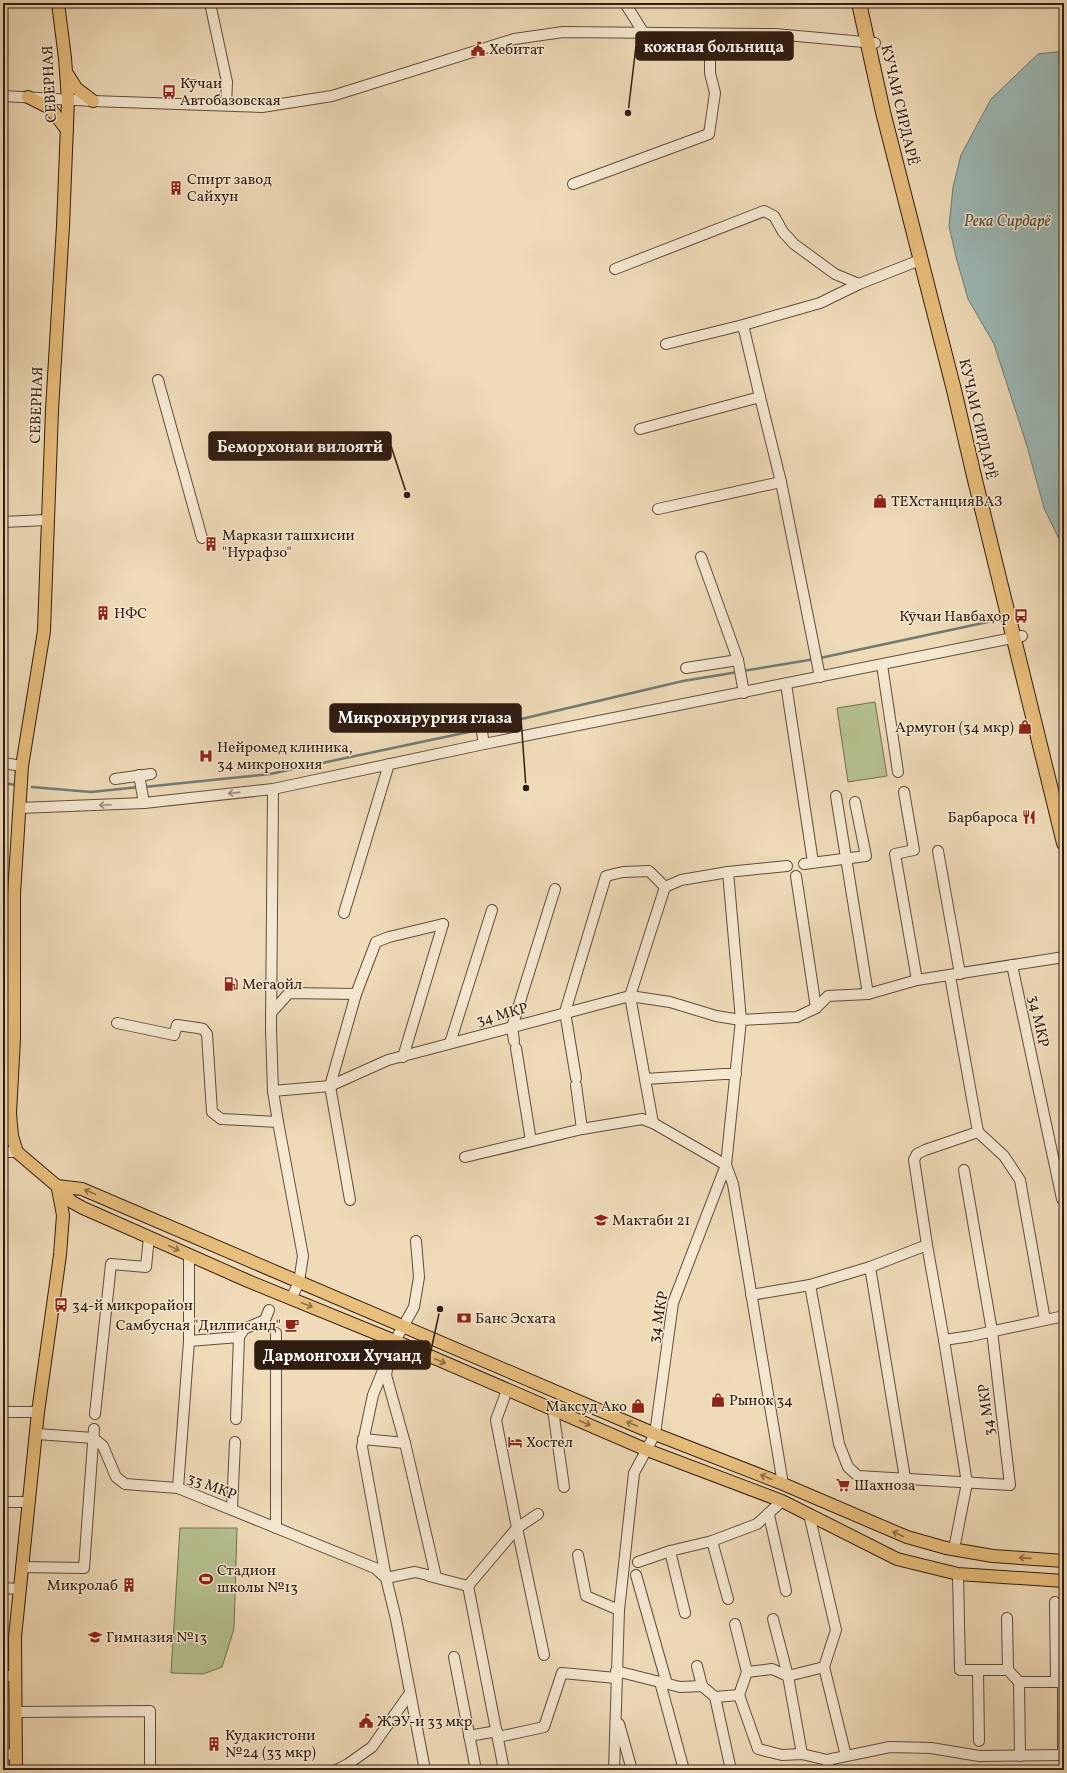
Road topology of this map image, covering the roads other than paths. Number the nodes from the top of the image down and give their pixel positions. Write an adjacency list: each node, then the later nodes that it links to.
1 (58, 3): 9 (main road, СЕВЕРНАЯ)
2 (210, 3): 14 (street)
3 (625, 3): 6 (street)
4 (859, 3): 8 (highway, КУЧАИ СИРДАРЁ)
5 (866, 3): 8 (highway)
6 (643, 32): 7 (street); 14 (street)
7 (710, 34): 8 (street); 16 (street)
8 (871, 43): 17 (highway, КУЧАИ СИРДАРЁ)
9 (66, 73): 12 (main road, СЕВЕРНАЯ); 13 (main road)
10 (3, 96): 11 (street)
11 (28, 97): 12 (street); 15 (main road)
12 (68, 100): 13 (street); 15 (main road, СЕВЕРНАЯ)
13 (93, 101): 14 (street)
14 (226, 105)
15 (67, 130): 27 (main road, СЕВЕРНАЯ)
16 (573, 184)
17 (924, 258): 19 (street); 31 (highway, КУЧАИ СИРДАРЁ)
18 (615, 269): 19 (street)
19 (859, 284): 20 (street)
20 (743, 325): 21 (street); 23 (street)
21 (666, 344)
22 (158, 380): 29 (street)
23 (760, 397): 24 (street); 25 (street)
24 (640, 430)
25 (781, 482): 26 (street); 35 (street)
26 (658, 509)
27 (47, 520): 28 (street); 42 (main road, СЕВЕРНАЯ)
28 (3, 522)
29 (202, 538)
30 (701, 556): 32 (street)
31 (1018, 637): 33 (street); 53 (highway); 54 (highway)
32 (738, 660): 34 (street); 37 (street)
33 (882, 665): 35 (street); 43 (street)
34 (686, 668)
35 (820, 677): 36 (street)
36 (786, 684): 37 (street); 56 (street)
37 (744, 693): 39 (street)
38 (480, 720): 39 (street)
39 (484, 744): 41 (street)
40 (3, 763): 42 (street)
41 (389, 764): 47 (street); 63 (street)
42 (22, 766): 52 (main road, СЕВЕРНАЯ)
43 (898, 772)
44 (151, 774): 46 (street)
45 (115, 779): 46 (street)
46 (141, 783): 51 (street)
47 (273, 789): 51 (street, one-way to 51); 73 (street)
48 (904, 792): 67 (street)
49 (836, 796): 56 (street)
50 (855, 802): 56 (street)
51 (144, 803): 52 (street, one-way to 52)
52 (20, 808): 89 (main road, СЕВЕРНАЯ)
53 (1064, 810)
54 (1064, 843)
55 (938, 851): 66 (street)
56 (845, 859): 69 (street)
57 (787, 866): 58 (street)
58 (728, 872): 60 (street); 74 (street, 34 МКР)
59 (796, 876): 71 (street)
60 (665, 887): 70 (street); 72 (street)
61 (555, 889): 76 (street)
62 (492, 910): 77 (street)
63 (344, 913)
64 (1064, 957): 65 (street)
65 (1012, 965): 66 (street); 95 (street, 34 МКР)
66 (955, 975): 67 (street); 86 (street)
67 (917, 980): 69 (street)
68 (356, 994): 73 (street); 78 (street); 81 (street)
69 (868, 994): 71 (street)
70 (630, 996): 72 (street, 34 МКР); 74 (street); 80 (street)
71 (816, 1008): 74 (street)
72 (566, 1012): 76 (street, 34 МКР); 85 (street)
73 (271, 1013): 82 (street)
74 (741, 1020): 79 (street, 34 МКР)
75 (117, 1023): 83 (street)
76 (512, 1027): 77 (street, 34 МКР); 87 (street)
77 (450, 1043): 78 (street, 34 МКР)
78 (403, 1057): 81 (street, 34 МКР)
79 (736, 1074): 80 (street); 91 (street, 34 МКР)
80 (645, 1079): 84 (street)
81 (330, 1086): 82 (street, 34 МКР); 94 (street)
82 (273, 1091): 83 (street)
83 (278, 1122): 105 (street)
84 (653, 1123): 85 (street); 91 (street)
85 (582, 1129): 87 (street)
86 (978, 1132): 102 (street); 111 (street)
87 (531, 1141): 90 (street)
88 (3, 1152): 89 (street)
89 (17, 1152): 93 (main road)
90 (465, 1157)
91 (726, 1165): 107 (street, 34 МКР); 128 (street, 34 МКР)
92 (964, 1170): 113 (street, 34 МКР)
93 (57, 1186): 96 (main road, one-way to 93); 97 (main road); 98 (main road)
94 (350, 1200)
95 (1064, 1200)
96 (121, 1206): 99 (main road); 105 (main road)
97 (83, 1208): 98 (main road); 99 (main road)
98 (63, 1215): 123 (main road)
99 (113, 1221): 100 (main road)
100 (149, 1237): 103 (main road, one-way to 103); 124 (street)
101 (416, 1241): 112 (street)
102 (927, 1246): 104 (street); 116 (street)
103 (190, 1255): 108 (main road); 117 (street)
104 (870, 1267): 106 (street); 133 (street)
105 (299, 1282): 108 (street); 112 (main road)
106 (810, 1286): 107 (street); 133 (street)
107 (751, 1295): 135 (street, 34 МКР)
108 (291, 1299): 118 (main road, one-way to 118)
109 (269, 1310): 115 (street)
110 (1064, 1316): 111 (street)
111 (1045, 1320): 113 (street)
112 (405, 1326): 118 (street); 128 (main road, one-way to 112)
113 (992, 1331): 116 (street); 134 (street, 34 МКР)
114 (276, 1333): 145 (street)
115 (239, 1337): 117 (street); 125 (street)
116 (944, 1340): 134 (street)
117 (189, 1341): 137 (street)
118 (395, 1341): 119 (street); 120 (main road, one-way to 120)
119 (389, 1359): 129 (street); 131 (street)
120 (507, 1390): 121 (main road); 146 (street)
121 (553, 1410): 132 (main road, one-way to 132); 136 (street)
122 (3, 1412): 123 (street)
123 (38, 1412): 127 (main road)
124 (95, 1414)
125 (236, 1419)
126 (94, 1433): 127 (street); 137 (street, 33 МКР); 153 (street)
127 (37, 1434): 140 (main road)
128 (655, 1434): 132 (street, 34 МКР); 135 (main road, one-way to 128)
129 (363, 1439): 131 (street); 157 (street)
130 (235, 1442): 141 (street)
131 (405, 1443): 156 (street)
132 (647, 1450): 138 (main road); 165 (street, 34 МКР)
133 (905, 1478): 134 (street)
134 (967, 1483): 148 (street)
135 (783, 1484): 148 (main road, one-way to 135)
136 (564, 1487)
137 (178, 1488): 141 (street, 33 МКР)
138 (782, 1501): 143 (main road); 144 (street)
139 (3, 1502): 140 (street)
140 (29, 1502): 153 (main road)
141 (232, 1509): 145 (street, 33 МКР)
142 (538, 1514): 146 (street)
143 (809, 1514): 154 (main road); 173 (street)
144 (769, 1515): 147 (street); 162 (street)
145 (276, 1528): 157 (street, 33 МКР)
146 (517, 1528): 159 (street); 170 (street)
147 (712, 1542): 149 (street); 163 (street)
148 (954, 1550): 151 (main road, one-way to 148)
149 (670, 1551): 152 (street); 166 (street)
150 (578, 1555): 165 (street)
151 (1064, 1561)
152 (638, 1562)
153 (21, 1567): 161 (main road)
154 (958, 1574): 158 (main road); 174 (street)
155 (636, 1575): 182 (street)
156 (436, 1577): 157 (street); 159 (street)
157 (386, 1578): 184 (street)
158 (1064, 1581)
159 (468, 1586): 188 (street)
160 (3, 1588): 161 (street)
161 (19, 1589): 178 (main road)
162 (786, 1591)
163 (728, 1599)
164 (1055, 1602): 181 (street)
165 (619, 1610): 177 (street, 34 МКР)
166 (685, 1614)
167 (1008, 1618): 175 (street)
168 (773, 1619): 179 (street)
169 (735, 1624): 176 (street)
170 (544, 1655)
171 (454, 1657): 189 (street)
172 (698, 1666): 183 (street)
173 (824, 1667): 179 (street); 195 (street)
174 (978, 1670): 175 (street); 190 (street)
175 (1008, 1670): 180 (street)
176 (747, 1672): 179 (street); 185 (street)
177 (616, 1674): 182 (street); 188 (street); 205 (street); 206 (street)
178 (9, 1676): 187 (main road)
179 (788, 1676): 192 (street)
180 (1019, 1682): 181 (street); 196 (street)
181 (1061, 1682): 194 (street)
182 (663, 1683): 183 (street); 207 (street)
183 (702, 1686): 186 (street)
184 (410, 1693): 198 (street); 202 (street)
185 (739, 1695): 186 (street); 192 (street)
186 (715, 1697): 208 (street)
187 (16, 1712): 191 (main road); 200 (street)
188 (498, 1734): 189 (street); 204 (street)
189 (469, 1736): 203 (street)
190 (979, 1741)
191 (16, 1754): 193 (street); 199 (main road)
192 (802, 1754): 197 (street)
193 (3, 1755)
194 (1064, 1755): 196 (street)
195 (846, 1756): 196 (street); 197 (street)
196 (1020, 1756)
197 (828, 1765)
198 (348, 1767): 201 (street)
199 (16, 1770)
200 (150, 1770)
201 (336, 1770)
202 (425, 1770)
203 (476, 1770)
204 (504, 1770)
205 (614, 1770)
206 (632, 1770)
207 (684, 1770)
208 (731, 1770)

